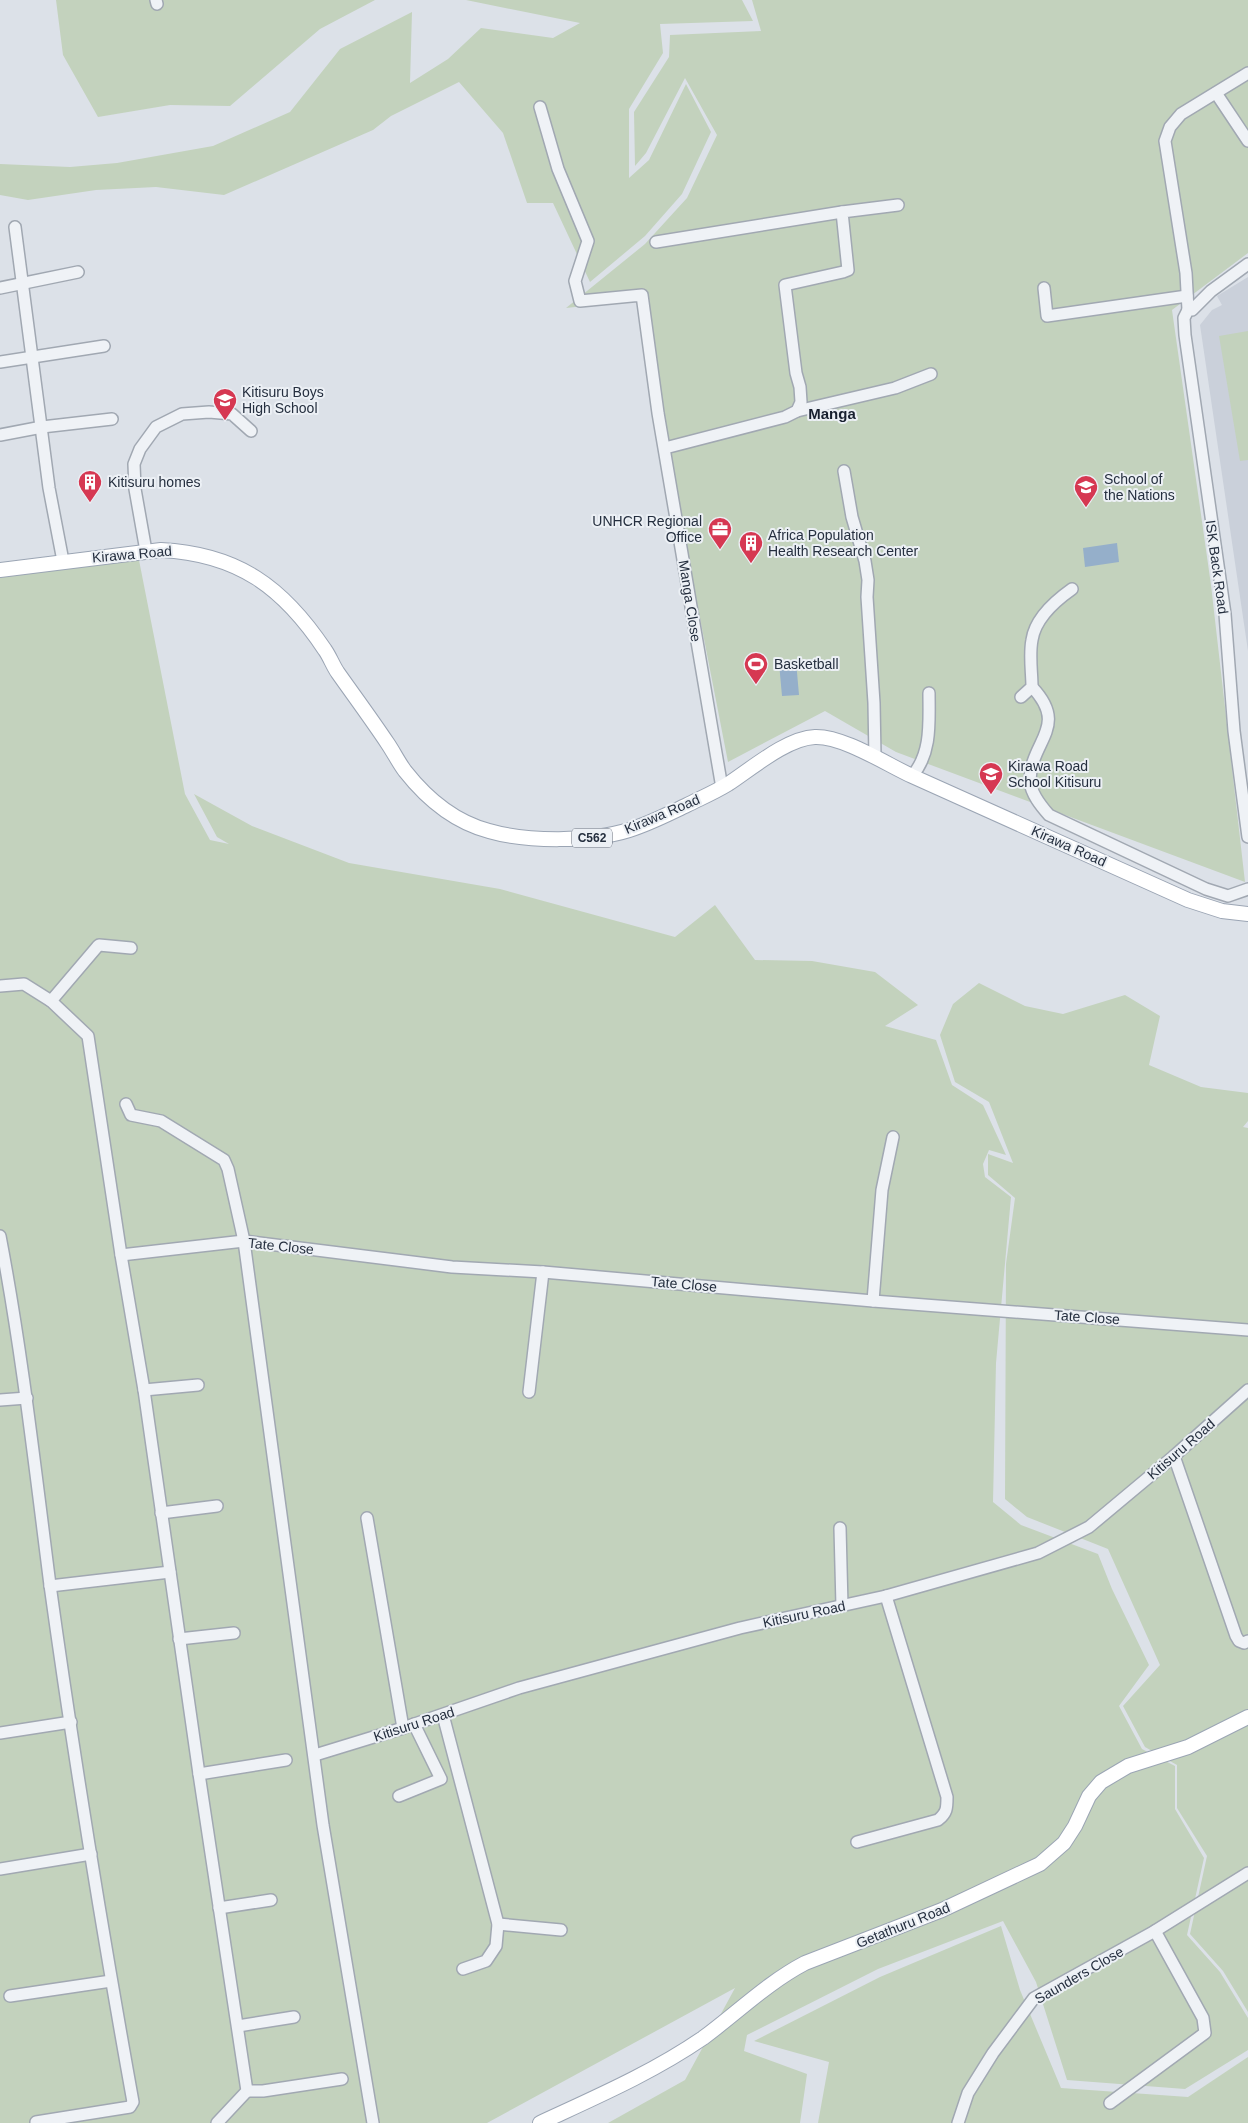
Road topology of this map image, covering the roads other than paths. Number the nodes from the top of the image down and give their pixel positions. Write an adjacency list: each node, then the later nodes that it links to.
1 (1248, 73): 2 (street, ISK Back Road)
2 (1216, 93): 4 (street); 14 (street, ISK Back Road)
3 (540, 107): 25 (street, Manga Close)
4 (1248, 141)
5 (898, 205): 6 (street)
6 (842, 212): 8 (street); 20 (street)
7 (15, 227): 11 (street)
8 (656, 242)
9 (1248, 264): 15 (street)
10 (78, 272): 11 (street)
11 (22, 283): 12 (street); 17 (street)
12 (0, 288)
13 (1044, 288): 14 (street)
14 (1188, 296): 15 (street, ISK Back Road)
15 (1193, 311): 37 (street, ISK Back Road)
16 (104, 346): 17 (street)
17 (32, 357): 18 (street); 22 (street)
18 (0, 362)
19 (931, 374): 20 (street)
20 (797, 411): 25 (street)
21 (112, 419): 22 (street)
22 (42, 427): 24 (street); 28 (street)
23 (251, 432): 27 (street)
24 (0, 435)
25 (665, 448): 36 (street, Manga Close)
26 (844, 471): 34 (street)
27 (146, 551): 28 (main road, Kirawa Road / C562); 36 (main road, Kirawa Road / C562)
28 (63, 561): 29 (main road, Kirawa Road / C562)
29 (0, 570)
30 (1072, 589): 31 (street)
31 (1032, 687): 33 (street); 38 (street)
32 (929, 693): 35 (street)
33 (1021, 697)
34 (875, 757): 35 (main road, Kirawa Road / C562); 36 (main road, Kirawa Road / C562)
35 (912, 776): 39 (main road, Kirawa Road / C562)
36 (722, 788)
37 (1248, 837)
38 (1248, 889)
39 (1248, 914)
40 (131, 948): 42 (street)
41 (0, 986): 42 (street)
42 (51, 1001): 47 (street)
43 (126, 1104): 46 (street)
44 (893, 1137): 50 (street)
45 (0, 1236): 48 (street)
46 (244, 1242): 47 (street, Tate Close); 49 (street, Tate Close); 76 (street)
47 (121, 1255): 53 (street)
48 (2, 1262): 56 (street)
49 (544, 1272): 50 (street, Tate Close); 55 (street)
50 (873, 1301): 51 (street, Tate Close)
51 (1248, 1330)
52 (198, 1385): 53 (street)
53 (144, 1390): 60 (street)
54 (1248, 1390): 58 (street, Kitisuru Road)
55 (529, 1392)
56 (27, 1398): 57 (street); 64 (street)
57 (0, 1400)
58 (1174, 1456): 65 (street, Kitisuru Road); 69 (street)
59 (217, 1506): 60 (street)
60 (161, 1513): 63 (street)
61 (367, 1518): 74 (street)
62 (840, 1528): 66 (street)
63 (170, 1572): 64 (street); 68 (street)
64 (50, 1586): 72 (street)
65 (886, 1596): 66 (street, Kitisuru Road); 80 (street)
66 (842, 1606): 70 (street, Kitisuru Road)
67 (234, 1633): 68 (street)
68 (179, 1640): 78 (street)
69 (1248, 1642)
70 (443, 1715): 73 (street, Kitisuru Road); 86 (street)
71 (1248, 1717): 100 (main road, Getathuru Road)
72 (71, 1722): 75 (street); 81 (street)
73 (414, 1724): 74 (street, Kitisuru Road); 79 (street)
74 (403, 1728): 76 (street, Kitisuru Road)
75 (0, 1732)
76 (315, 1755): 99 (street)
77 (286, 1760): 78 (street)
78 (199, 1774): 85 (street)
79 (398, 1796)
80 (857, 1842)
81 (91, 1854): 82 (street); 90 (street)
82 (0, 1869)
83 (1248, 1873): 88 (street, Saunders Close)
84 (271, 1900): 85 (street)
85 (219, 1908): 93 (street)
86 (498, 1924): 87 (street); 89 (street)
87 (561, 1930)
88 (1156, 1930): 96 (street); 101 (street, Saunders Close)
89 (463, 1969)
90 (112, 1981): 91 (street); 97 (street)
91 (10, 1996)
92 (294, 2017): 93 (street)
93 (238, 2026): 95 (street)
94 (342, 2079): 95 (street)
95 (247, 2091): 98 (street)
96 (1110, 2104)
97 (36, 2122)
98 (217, 2123)
99 (373, 2123)
100 (540, 2123)
101 (958, 2123)

